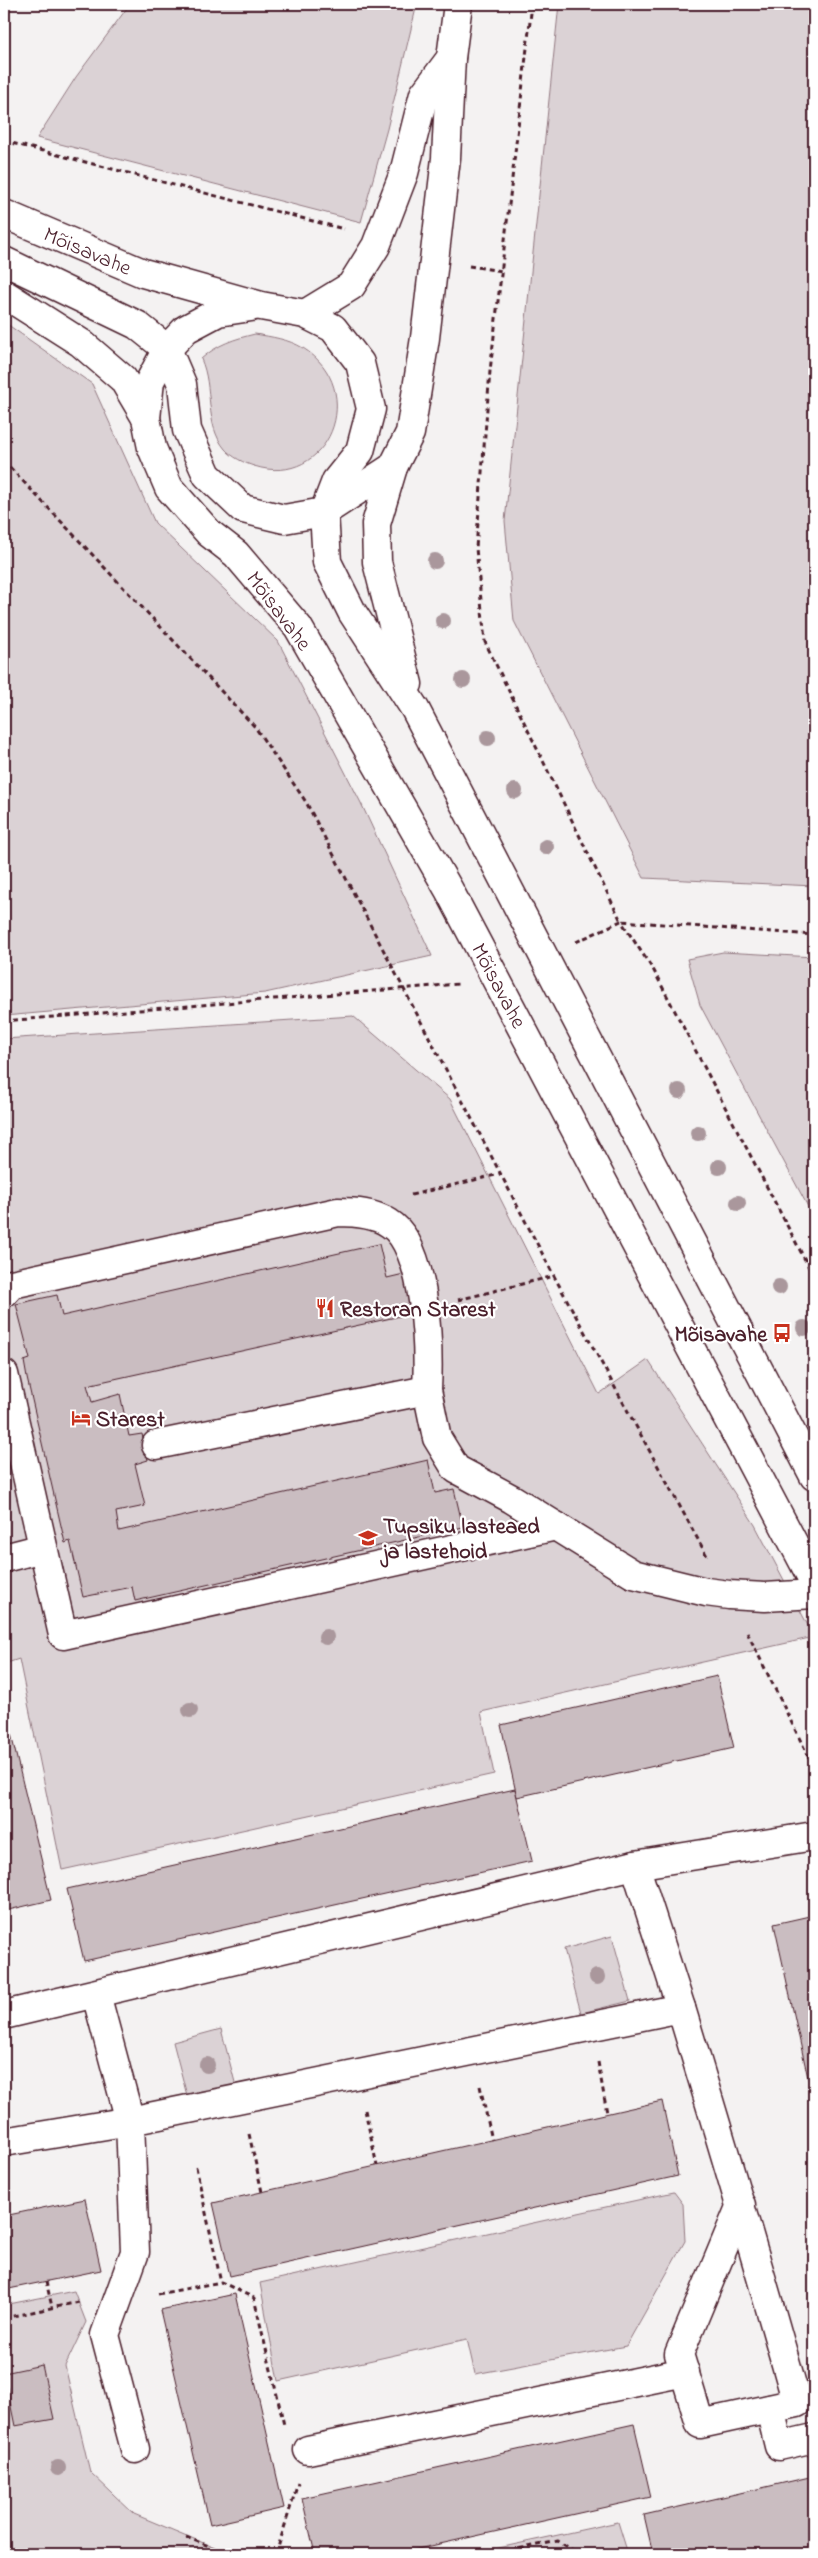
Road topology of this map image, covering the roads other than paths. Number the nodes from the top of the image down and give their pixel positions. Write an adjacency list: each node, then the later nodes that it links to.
1 (458, 4): 2 (street)
2 (451, 58): 7 (street); 10 (street)
3 (4, 214): 6 (street, Mõisavahe)
4 (4, 261): 8 (street, Mõisavahe)
5 (4, 294): 9 (street, Mõisavahe)
6 (261, 306): 7 (street, Mõisavahe); 8 (street, Mõisavahe)
7 (304, 314): 11 (street, Mõisavahe)
8 (167, 349): 9 (street, Mõisavahe); 11 (street, Mõisavahe)
9 (146, 418): 21 (street, Mõisavahe)
10 (393, 467): 11 (street); 12 (street)
11 (324, 512): 12 (street, Mõisavahe)
12 (415, 709): 17 (street, Mõisavahe)
13 (4, 1293): 15 (street)
14 (4, 1374): 19 (street)
15 (427, 1390): 16 (street); 18 (street)
16 (156, 1445)
17 (814, 1476)
18 (556, 1526): 19 (street); 22 (street)
19 (42, 1548): 20 (street)
20 (4, 1558)
21 (814, 1582)
22 (814, 1594)
23 (814, 1836): 24 (street)
24 (635, 1864): 25 (street); 26 (street)
25 (96, 1994): 27 (street); 28 (street)
26 (681, 2008): 28 (street); 30 (street)
27 (4, 2015)
28 (130, 2121): 29 (street); 34 (street)
29 (4, 2142)
30 (741, 2204): 31 (street); 32 (street)
31 (685, 2372): 32 (street); 35 (street)
32 (770, 2409): 33 (street)
33 (814, 2438)
34 (135, 2449)
35 (308, 2450)

